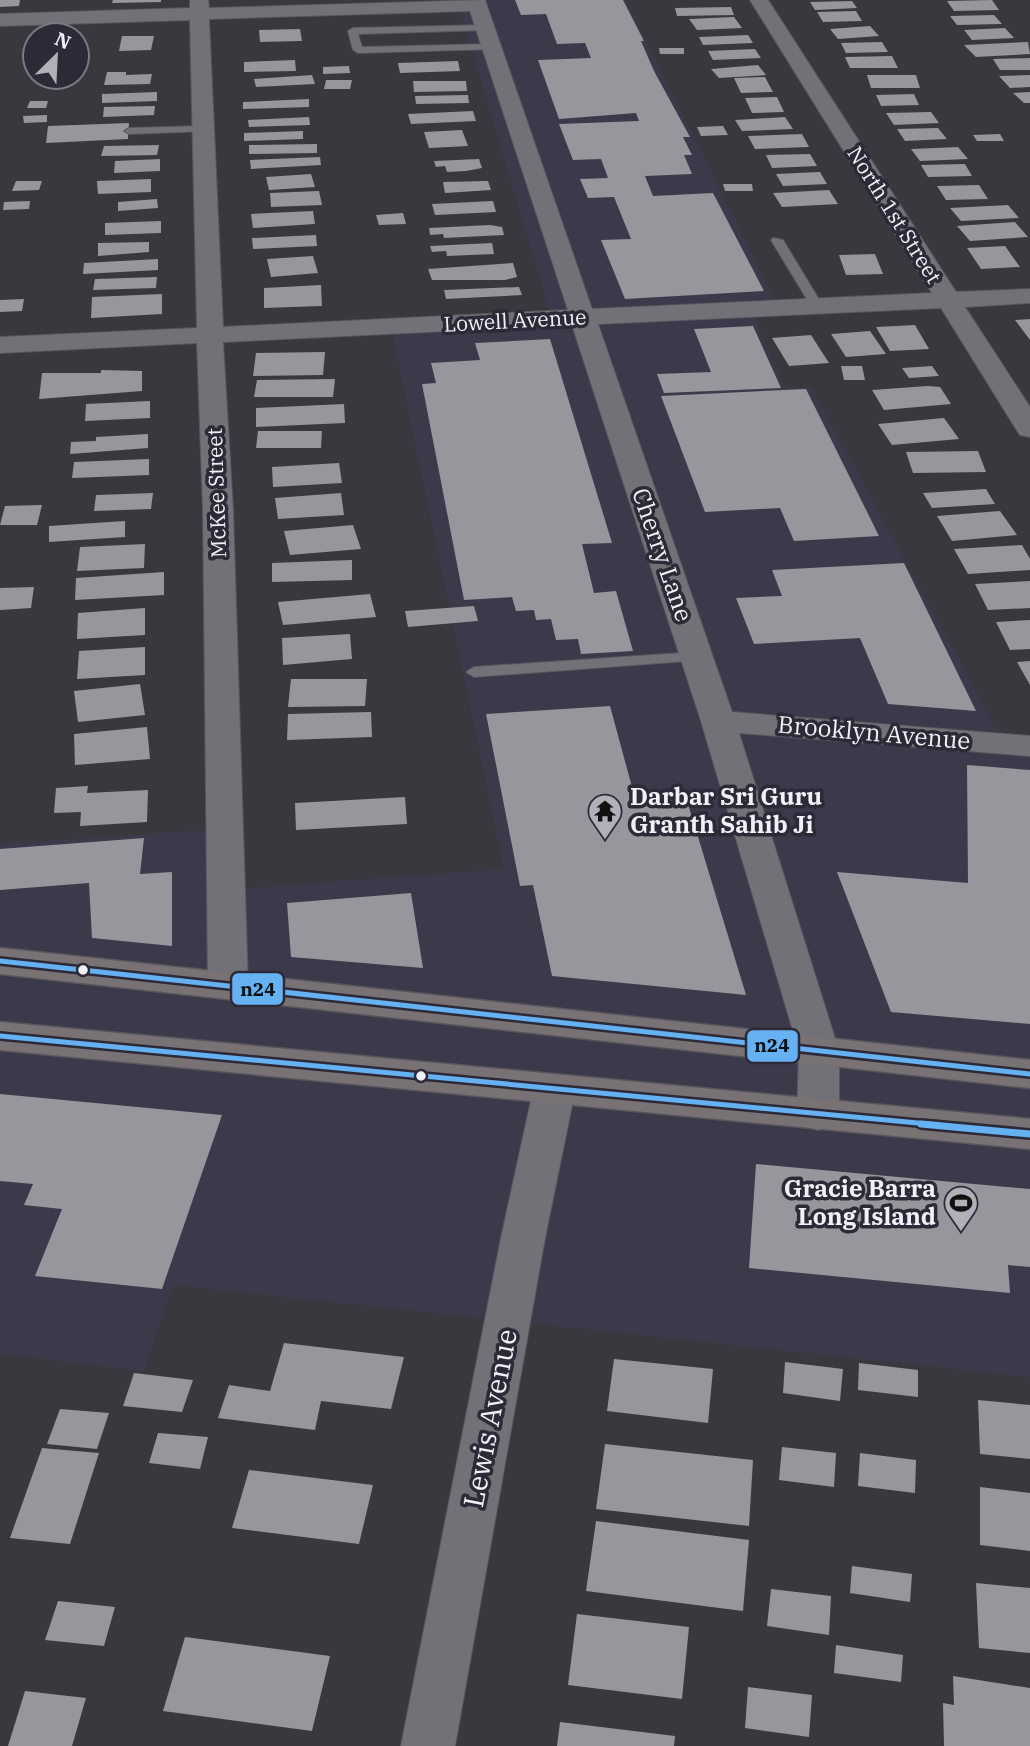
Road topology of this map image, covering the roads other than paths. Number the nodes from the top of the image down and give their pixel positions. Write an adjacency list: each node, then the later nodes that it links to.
1 (759, 0): 9 (street, North 1st Street)
2 (200, 7): 3 (street); 4 (street); 5 (street, McKee Street)
3 (0, 20)
4 (483, 20): 4 (lane); 11 (street, Cherry Lane)
5 (203, 129): 6 (lane); 12 (street, McKee Street)
6 (129, 131)
7 (777, 240): 10 (lane)
8 (1030, 296): 9 (street, Lowell Avenue)
9 (948, 300): 10 (street, Lowell Avenue); 14 (street, North 1st Street)
10 (817, 306): 11 (street, Lowell Avenue)
11 (582, 318): 12 (street, Lowell Avenue); 15 (street, Cherry Lane)
12 (210, 335): 13 (street, Lowell Avenue); 20 (street, McKee Street)
13 (0, 345)
14 (1030, 429)
15 (696, 657): 16 (lane); 17 (street, Cherry Lane)
16 (474, 673)
17 (718, 721): 18 (street, Brooklyn Avenue); 22 (street, Cherry Lane)
18 (1030, 746)
19 (0, 961): 20 (main road)
20 (228, 986): 22 (main road)
21 (0, 1037): 24 (main road)
22 (819, 1051): 23 (main road); 25 (street, Cherry Lane)
23 (1030, 1074)
24 (554, 1091): 25 (main road); 27 (street, Lewis Avenue)
25 (818, 1116): 26 (main road)
26 (1030, 1134)
27 (428, 1746)

